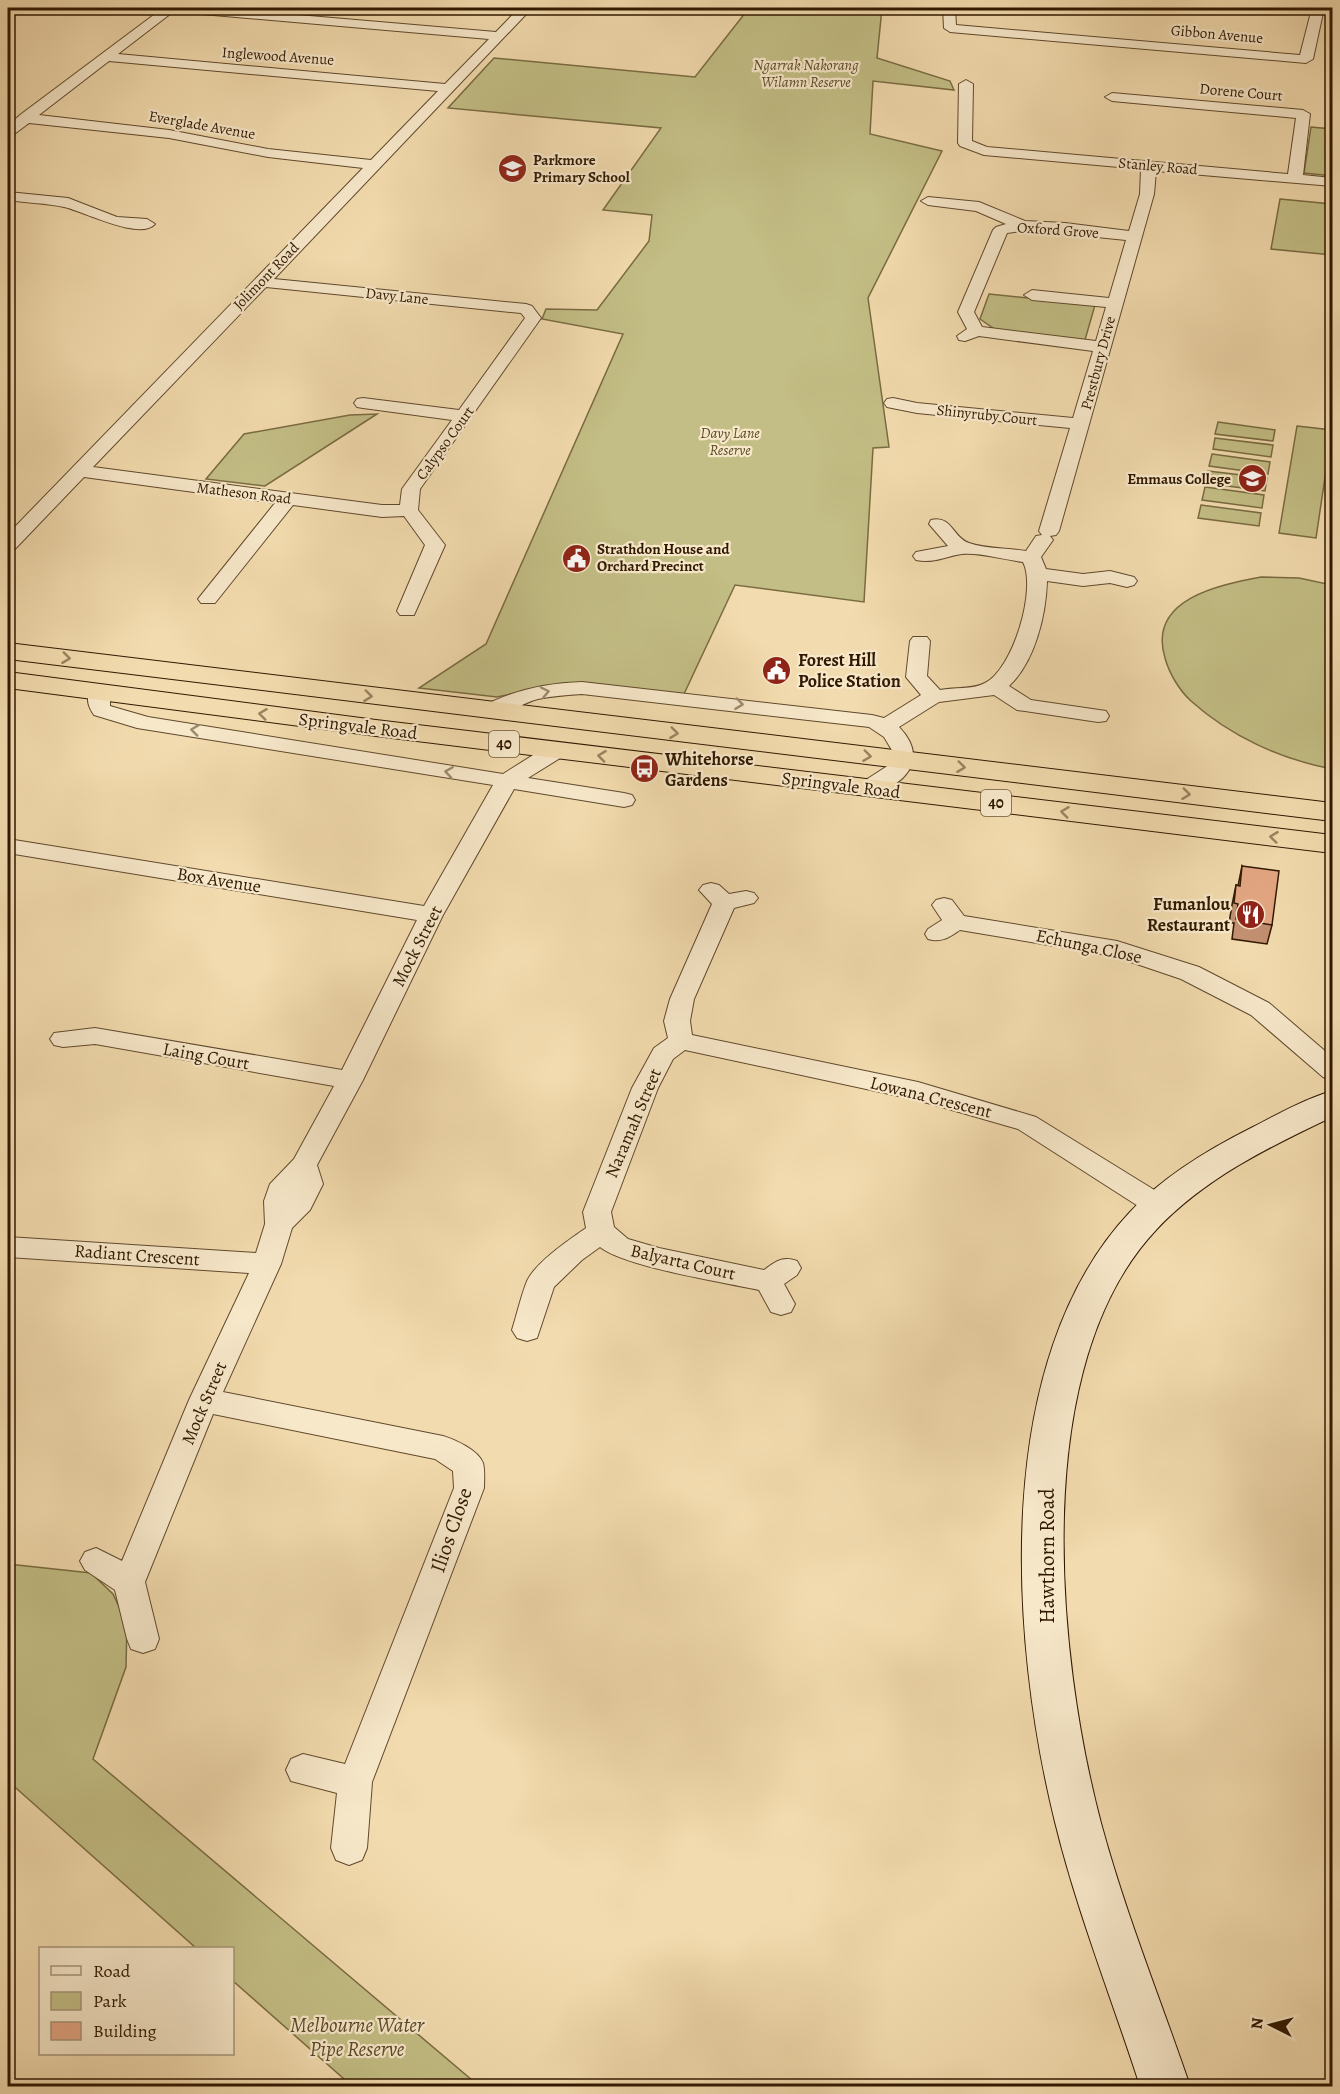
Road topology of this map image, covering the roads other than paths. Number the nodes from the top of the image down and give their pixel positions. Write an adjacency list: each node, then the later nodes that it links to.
1 (170, 8): 11 (street)
2 (179, 8): 7 (street)
3 (526, 8): 10 (street, Jolimont Road)
4 (949, 8): 5 (street, Gibbon Avenue)
5 (1317, 8): 6 (street)
6 (1332, 8)
7 (217, 9): 9 (street)
8 (369, 14): 9 (street)
9 (358, 23): 10 (street)
10 (498, 36): 13 (street, Jolimont Road)
11 (105, 57): 13 (street, Inglewood Avenue); 16 (street)
12 (966, 84): 19 (street, Stanley Road)
13 (449, 88): 18 (street, Jolimont Road)
14 (1112, 97): 21 (street, Dorene Court)
15 (8, 114): 16 (street, Everglade Avenue)
16 (26, 117): 17 (street); 18 (street, Everglade Avenue)
17 (8, 132)
18 (373, 165): 29 (street, Jolimont Road)
19 (1149, 165): 20 (street, Stanley Road); 23 (street, Prestbury Drive)
20 (1167, 167): 21 (street, Stanley Road); 23 (street, Prestbury Drive)
21 (1295, 179): 22 (street, Stanley Road)
22 (1332, 182)
23 (1147, 194): 28 (street, Prestbury Drive)
24 (8, 196): 26 (street)
25 (928, 201): 27 (street)
26 (147, 224)
27 (1021, 225): 28 (street, Oxford Grove); 33 (street, Oxford Grove)
28 (1133, 236): 31 (street, Prestbury Drive)
29 (261, 282): 32 (street, Davy Lane); 38 (street, Jolimont Road)
30 (1032, 295): 31 (street)
31 (1114, 303): 33 (street, Prestbury Drive)
32 (530, 315): 36 (street, Calypso Court)
33 (1104, 346): 37 (street, Prestbury Drive)
34 (363, 402): 36 (street)
35 (893, 403): 37 (street, Shinyruby Court)
36 (465, 416): 40 (street, Calypso Court)
37 (1081, 424): 44 (street, Prestbury Drive)
38 (79, 471): 39 (street, Matheson Road); 42 (street, Jolimont Road)
39 (288, 499): 40 (street, Matheson Road); 47 (street)
40 (409, 510): 48 (street)
41 (938, 524): 43 (street)
42 (8, 545)
43 (961, 548): 44 (street); 45 (street)
44 (1040, 551): 46 (street); 52 (street, Prestbury Drive)
45 (923, 556)
46 (1127, 581)
47 (208, 599)
48 (406, 611)
49 (920, 641): 54 (street)
50 (8, 651): 55 (highway, Springvale Road / 40, one-way to 55)
51 (8, 680): 53 (highway, Springvale Road / 40)
52 (996, 687): 54 (street); 56 (street)
53 (99, 693): 58 (highway, Springvale Road / 40, one-way to 53); 60 (street, Springvale Road, one-way to 53)
54 (935, 697): 57 (street)
55 (490, 711): 57 (street, one-way to 57); 59 (highway, Springvale Road / 40, one-way to 59)
56 (1098, 716)
57 (887, 726): 59 (street)
58 (557, 750): 60 (street, Mock Street); 61 (highway, Springvale Road / 40, one-way to 58)
59 (903, 761): 61 (street); 63 (highway, Springvale Road / 40, one-way to 63)
60 (507, 781): 62 (street, Springvale Road); 67 (street, Mock Street)
61 (869, 788): 64 (highway, Springvale Road / 40, one-way to 61)
62 (624, 800)
63 (1332, 812)
64 (1332, 844)
65 (8, 846): 67 (street, Box Avenue)
66 (727, 897): 70 (street)
67 (431, 915): 72 (street, Mock Street)
68 (946, 920): 71 (street, Echunga Close)
69 (63, 1040): 72 (street, Laing Court)
70 (681, 1041): 74 (street, Lowana Crescent); 75 (street, Naramah Street)
71 (1332, 1071)
72 (350, 1080): 77 (street, Mock Street)
73 (1332, 1103): 74 (main road, Hawthorn Road)
74 (1159, 1206): 87 (main road, Hawthorn Road)
75 (601, 1232): 78 (street, Balyarta Court); 79 (street)
76 (8, 1247): 77 (street, Radiant Crescent)
77 (267, 1263): 80 (street, Mock Street)
78 (779, 1284)
79 (527, 1330)
80 (204, 1400): 82 (street, Mock Street); 85 (street, Ilios Close)
81 (96, 1562): 82 (street)
82 (129, 1582): 83 (street)
83 (143, 1639)
84 (303, 1770): 85 (street)
85 (355, 1782): 86 (street, Ilios Close)
86 (349, 1848)
87 (1165, 2086)

